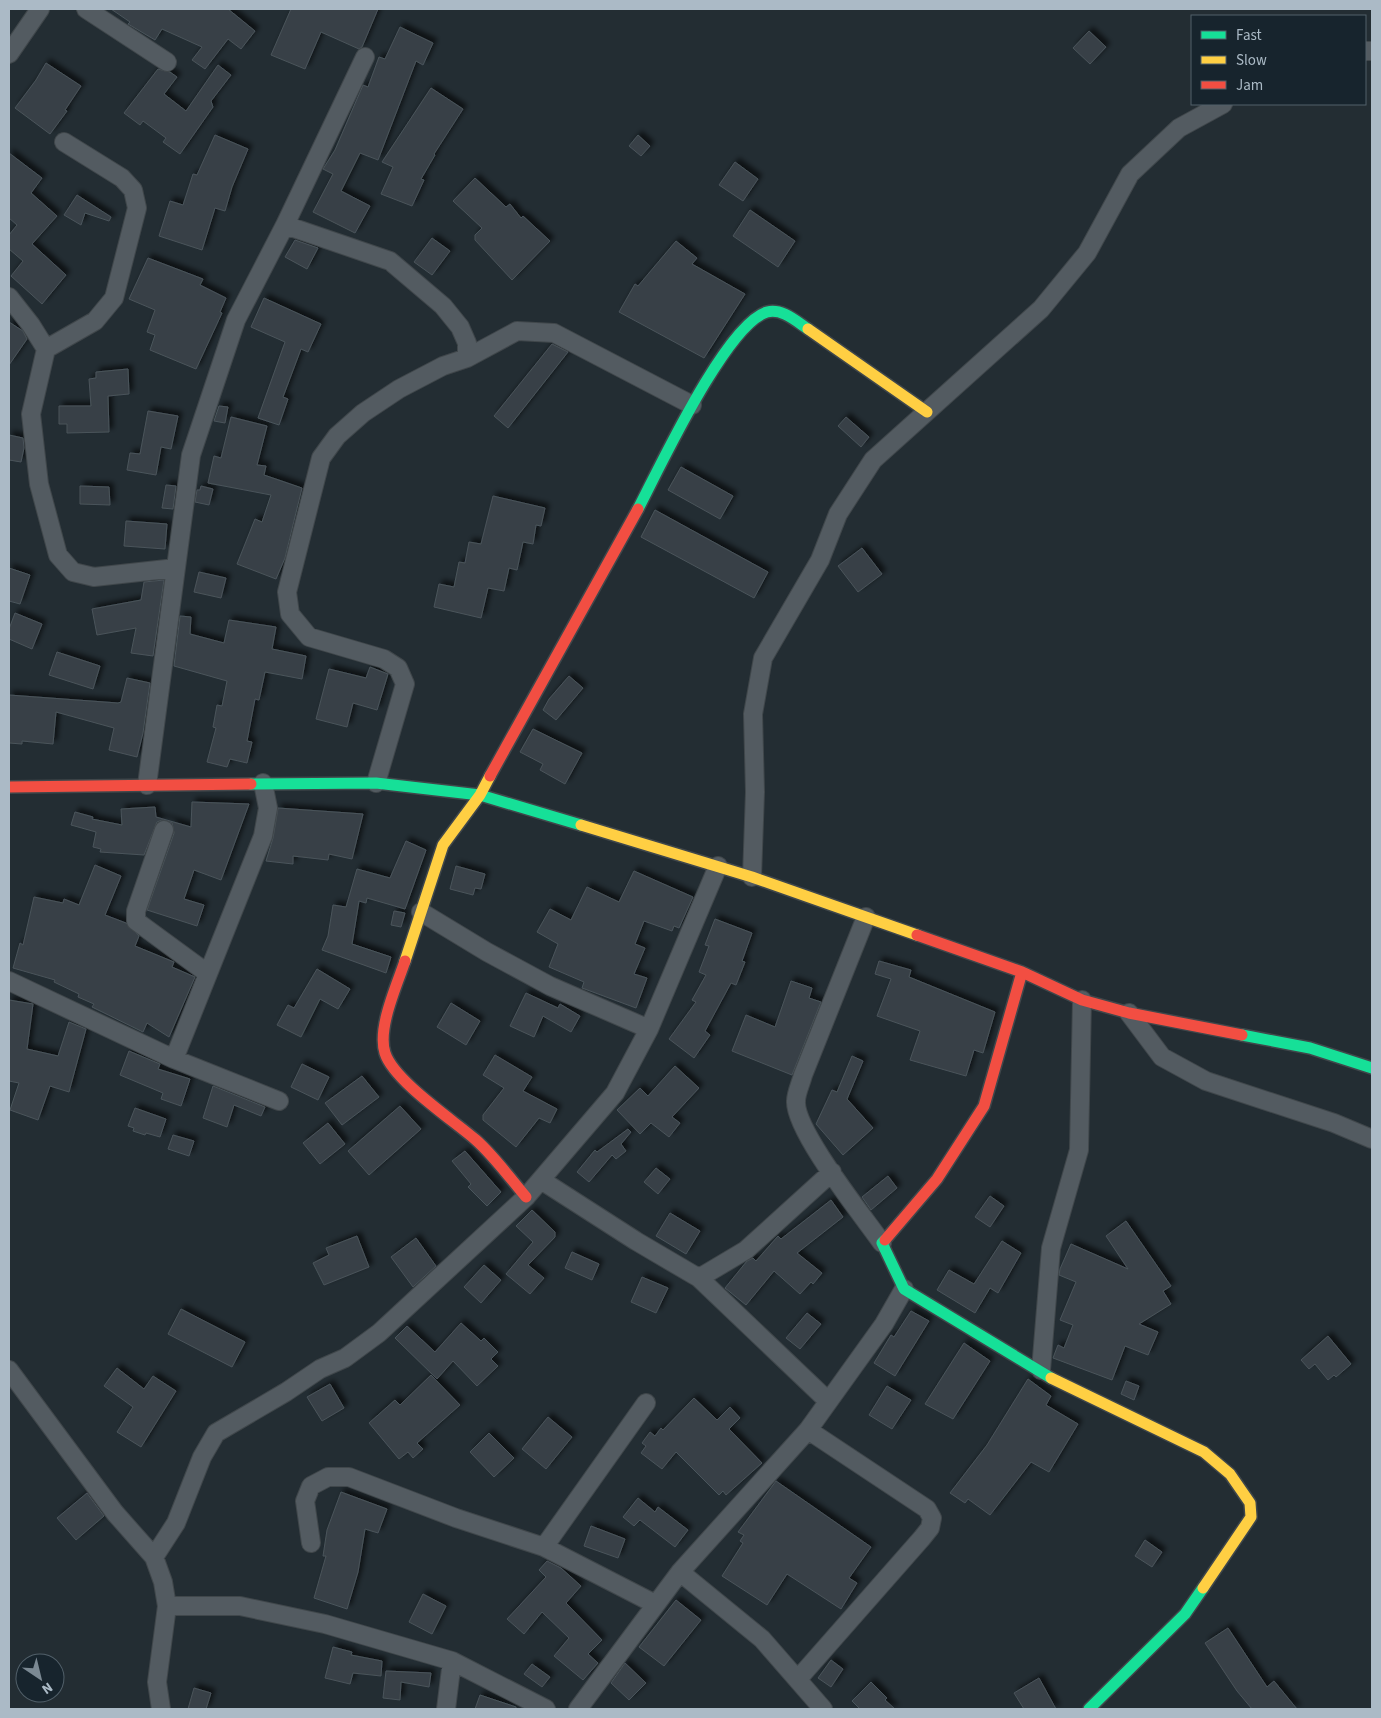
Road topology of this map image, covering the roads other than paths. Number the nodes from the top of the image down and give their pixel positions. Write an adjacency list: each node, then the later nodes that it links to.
1 (40, 9): 3 (street)
2 (87, 9): 5 (street)
3 (9, 54)
4 (365, 57): 8 (street)
5 (167, 62)
6 (1221, 105): 13 (street)
7 (64, 142): 10 (street)
8 (285, 225): 11 (street); 14 (street)
9 (9, 297): 10 (street)
10 (46, 349): 14 (street)
11 (467, 358): 12 (street); 16 (street)
12 (692, 405): 13 (street); 19 (street)
13 (927, 412): 22 (street)
14 (176, 568): 17 (street)
15 (262, 783): 16 (street); 17 (street); 26 (street)
16 (376, 783): 19 (street)
17 (147, 785): 18 (street)
18 (9, 788)
19 (480, 795): 21 (street); 23 (street)
20 (164, 830): 26 (street)
21 (718, 866): 22 (street); 30 (street)
22 (752, 877): 24 (street)
23 (421, 912): 30 (street); 37 (street)
24 (866, 917): 25 (street); 35 (street)
25 (1022, 972): 28 (street); 38 (street)
26 (207, 973): 31 (street)
27 (9, 980): 31 (street)
28 (1082, 1000): 29 (street); 42 (street)
29 (1129, 1013): 32 (street); 34 (street)
30 (649, 1029): 36 (street)
31 (174, 1059): 33 (street)
32 (1372, 1068)
33 (279, 1101)
34 (1372, 1140)
35 (832, 1172): 38 (street); 39 (street)
36 (541, 1180): 37 (street); 39 (street)
37 (526, 1197): 48 (street)
38 (882, 1243): 40 (street)
39 (699, 1278): 43 (street)
40 (904, 1289): 42 (street); 43 (street)
41 (9, 1370): 48 (street)
42 (1041, 1370): 59 (street)
43 (828, 1401): 45 (street)
44 (646, 1403): 47 (street)
45 (808, 1430): 49 (street); 53 (street)
46 (311, 1543): 47 (street)
47 (544, 1547): 50 (street)
48 (154, 1557): 51 (street)
49 (680, 1572): 50 (street); 53 (street)
50 (655, 1604): 57 (street)
51 (167, 1606): 52 (street); 54 (street)
52 (452, 1660): 55 (street); 56 (street)
53 (798, 1679): 58 (street)
54 (161, 1709)
55 (446, 1709)
56 (546, 1709)
57 (578, 1709)
58 (823, 1709)
59 (1089, 1709)

